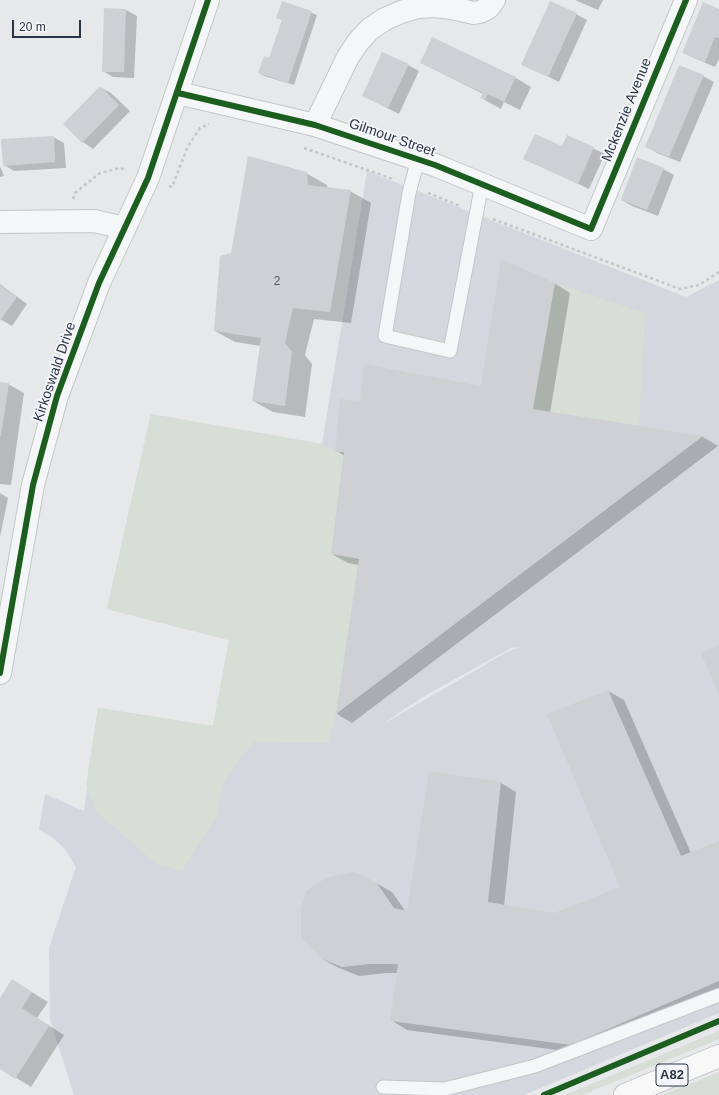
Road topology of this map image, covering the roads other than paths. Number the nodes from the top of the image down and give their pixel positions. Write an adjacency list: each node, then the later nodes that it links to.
1 (208, 0): 4 (street, Kirkoswald Drive)
2 (494, 0): 5 (street)
3 (686, 0): 10 (street, Mckenzie Avenue)
4 (178, 92): 5 (street, Gilmour Street); 9 (street, Kirkoswald Drive)
5 (315, 125): 6 (street, Gilmour Street)
6 (418, 159): 7 (street, Gilmour Street); 7 (lane)
7 (482, 184): 10 (street, Gilmour Street)
8 (0, 222): 9 (street)
9 (125, 228): 11 (street, Kirkoswald Drive)
10 (591, 229)
11 (0, 673)
12 (719, 996): 14 (lane)
13 (719, 1056): 15 (main road, A82)
14 (383, 1087)
15 (625, 1095)

